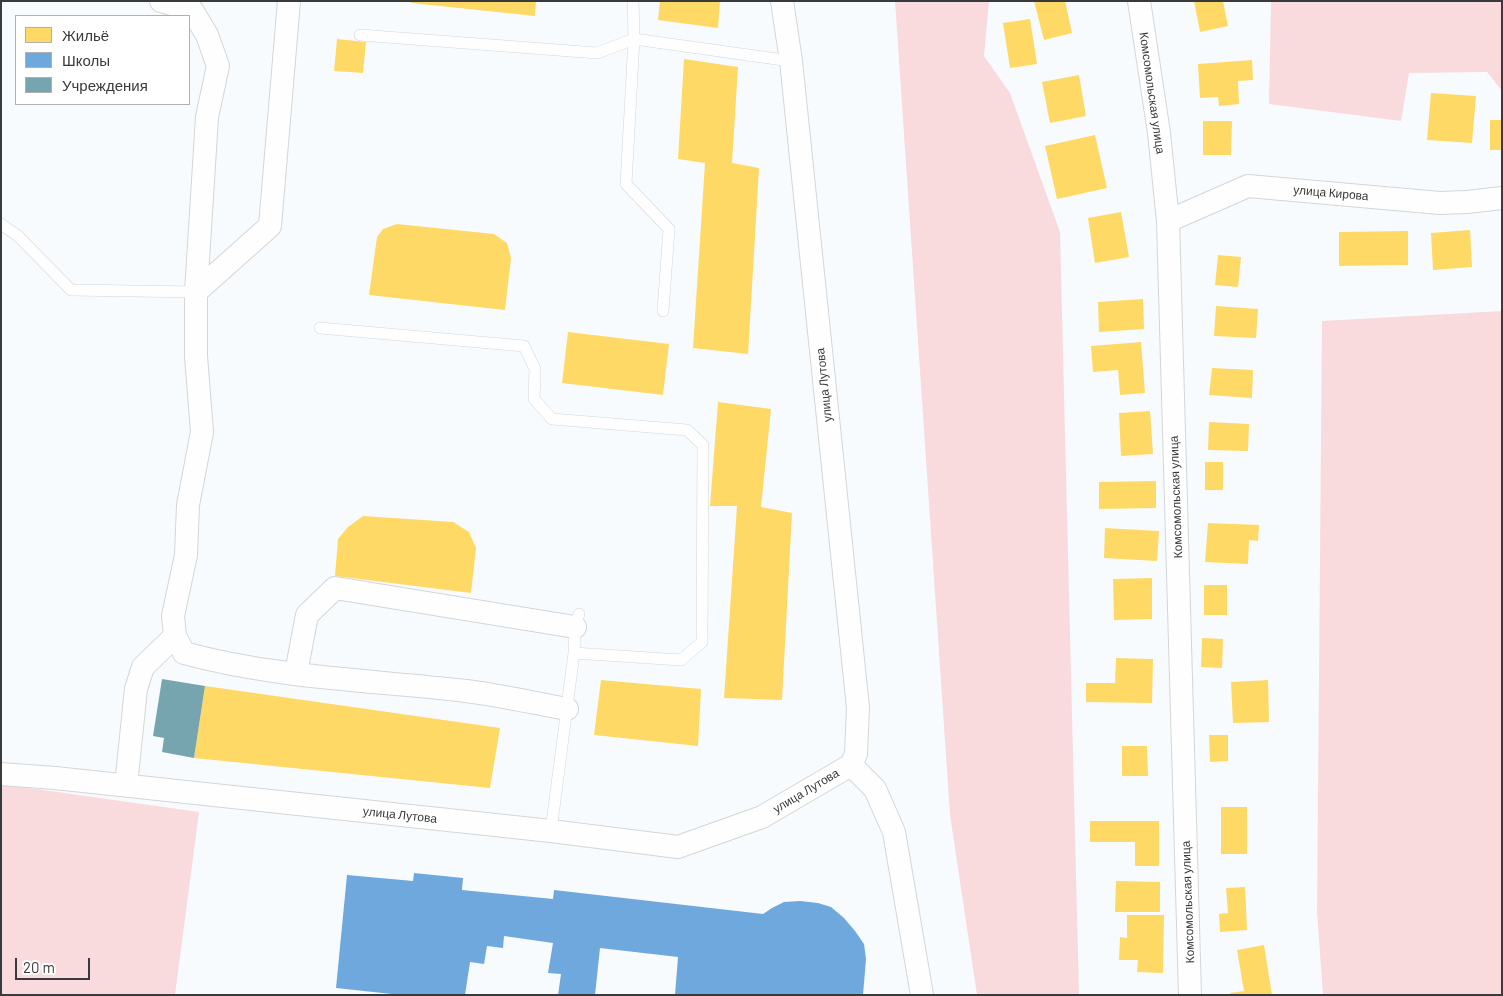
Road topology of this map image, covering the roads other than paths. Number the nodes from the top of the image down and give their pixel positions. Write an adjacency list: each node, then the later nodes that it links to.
1 (162, 1): 12 (street)
2 (289, 1): 12 (street)
3 (633, 1): 7 (lane)
4 (782, 1): 8 (street, улица Лутова)
5 (1139, 1): 10 (street, Комсомольская улица)
6 (360, 35): 7 (lane)
7 (634, 39): 8 (lane); 13 (lane)
8 (791, 61): 20 (street, улица Лутова)
9 (1502, 198): 10 (street, улица Кирова)
10 (1168, 221): 25 (street, Комсомольская улица)
11 (1, 224): 12 (lane)
12 (196, 292): 16 (street)
13 (663, 311)
14 (320, 328): 17 (lane)
15 (577, 620): 17 (lane); 18 (street)
16 (175, 636): 18 (street); 22 (street)
17 (574, 653): 19 (lane)
18 (296, 674): 19 (street)
19 (567, 708): 23 (lane)
20 (851, 765): 23 (street, улица Лутова); 24 (street)
21 (1, 774): 22 (street, улица Лутова)
22 (126, 785): 23 (street, улица Лутова)
23 (551, 831)
24 (922, 995)
25 (1190, 995)

